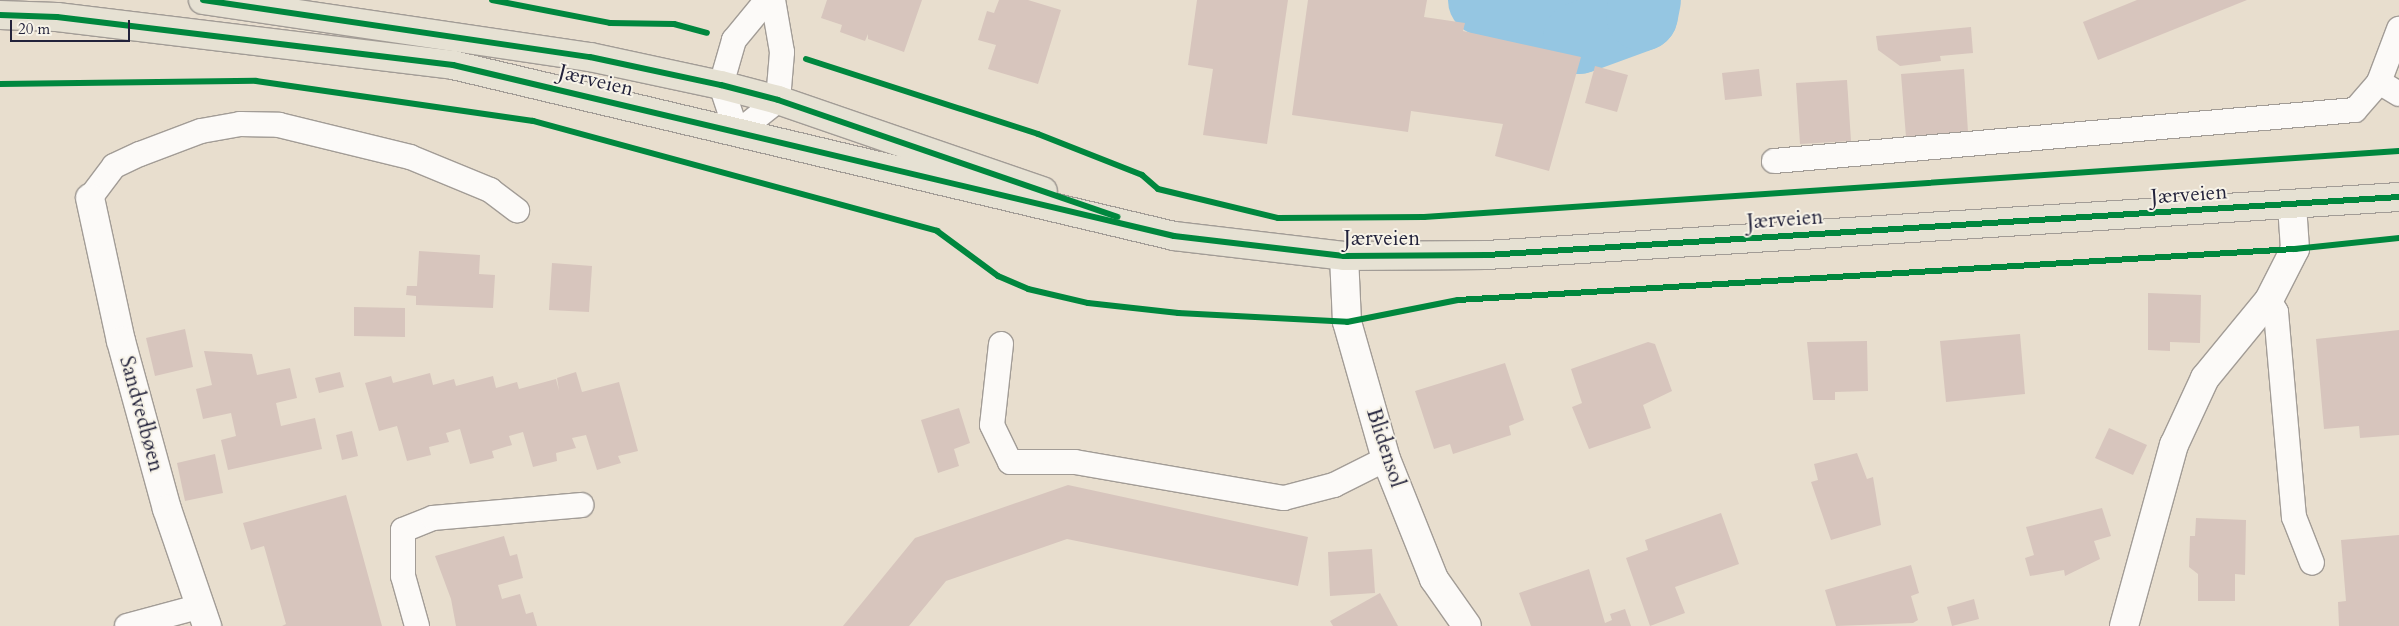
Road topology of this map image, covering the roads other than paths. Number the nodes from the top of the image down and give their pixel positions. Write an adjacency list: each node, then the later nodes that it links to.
1 (203, 0): 4 (main road, Jærveien)
2 (767, 0): 7 (lane)
3 (773, 0): 9 (lane)
4 (294, 6): 7 (main road, Jærveien)
5 (0, 15): 10 (main road, Jærveien)
6 (2399, 29): 8 (lane)
7 (721, 85): 9 (main road, Jærveien); 10 (lane)
8 (2389, 88): 11 (lane)
9 (778, 100): 10 (lane); 16 (main road, Jærveien)
10 (737, 133): 16 (main road, Jærveien)
11 (1774, 161)
12 (2399, 197): 14 (main road, Jærveien)
13 (90, 198): 15 (lane); 23 (street, Sandvedbøen)
14 (2292, 205): 17 (main road, Jærveien); 18 (street)
15 (517, 210)
16 (1174, 236): 17 (main road, Jærveien)
17 (1344, 256): 20 (street, Blidensol)
18 (2269, 300): 22 (lane); 27 (street)
19 (1001, 344): 20 (lane)
20 (1386, 459): 26 (street, Blidensol)
21 (580, 505): 25 (lane)
22 (2312, 564)
23 (204, 616): 24 (lane)
24 (128, 626)
25 (417, 626)
26 (1467, 626)
27 (2124, 626)

